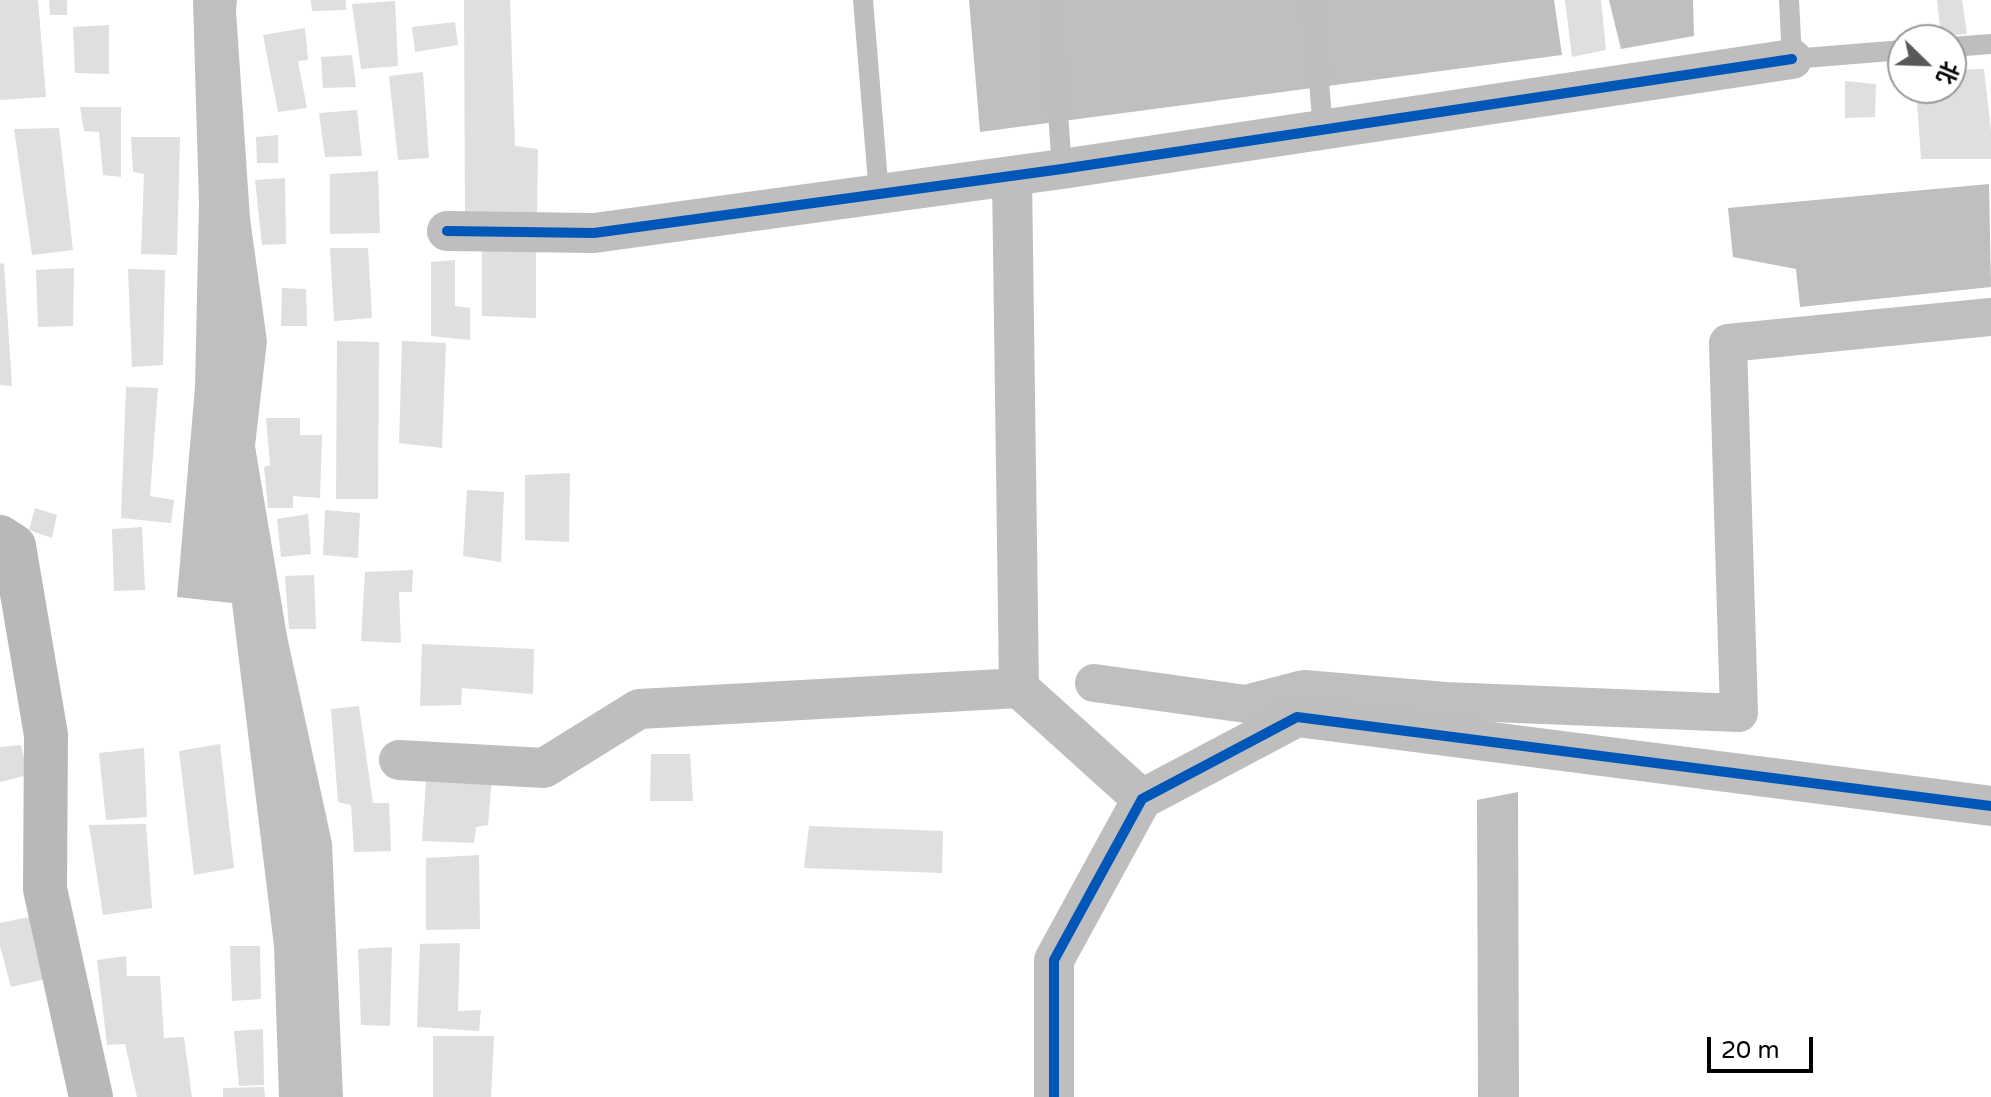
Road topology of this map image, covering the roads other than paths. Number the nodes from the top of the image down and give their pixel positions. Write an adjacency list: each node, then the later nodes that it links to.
1 (863, 0): 12 (lane)
2 (1050, 0): 10 (lane)
3 (1312, 0): 9 (lane)
4 (1789, 0): 8 (lane)
5 (1991, 44): 6 (lane)
6 (1967, 46)
7 (1887, 51): 8 (lane)
8 (1792, 59): 9 (street)
9 (1323, 129): 10 (street)
10 (1062, 169): 11 (street)
11 (1012, 176): 12 (street); 15 (street)
12 (879, 194): 13 (street)
13 (447, 231)
14 (0, 537): 19 (street)
15 (1019, 688): 16 (street); 17 (street)
16 (399, 760)
17 (1142, 799): 18 (street); 20 (street)
18 (1991, 806)
19 (91, 1097)
20 (1054, 1097)

